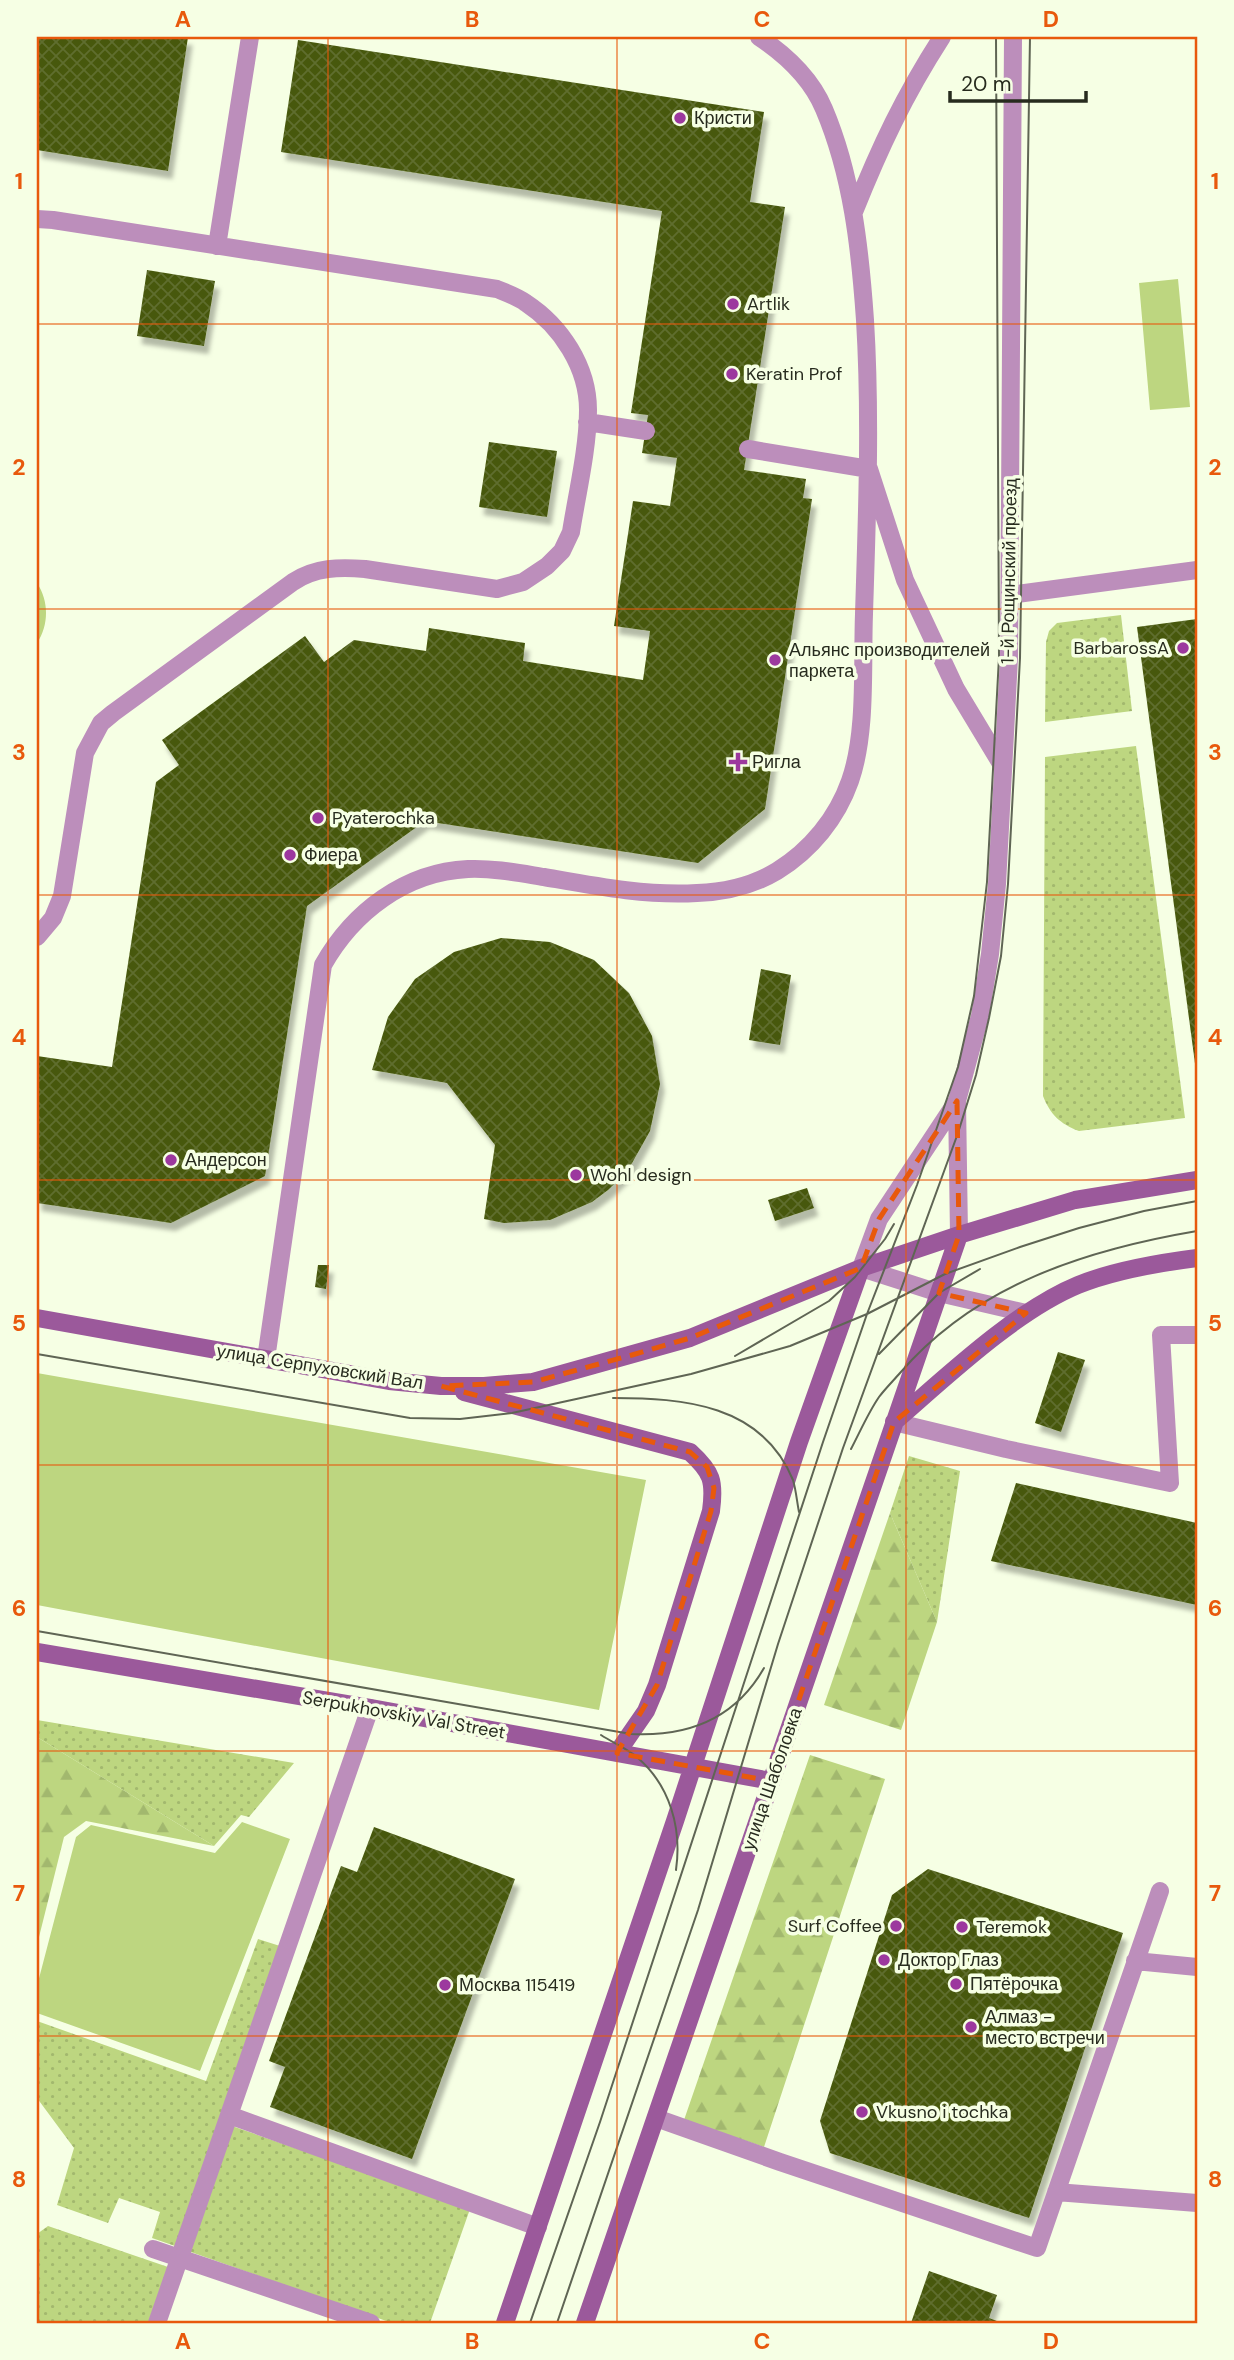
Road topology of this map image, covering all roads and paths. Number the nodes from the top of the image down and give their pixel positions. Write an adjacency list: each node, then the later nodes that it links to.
1 (250, 37): 7 (street)
2 (759, 37): 5 (street)
3 (942, 37): 5 (street)
4 (1013, 37): 13 (street, 1-й Рощинский проезд)
5 (854, 212): 11 (street)
6 (37, 219): 7 (street)
7 (217, 246): 8 (street)
8 (587, 422): 9 (street); 15 (street)
9 (646, 431)
10 (748, 449): 11 (street)
11 (869, 469): 14 (street); 25 (street)
12 (1197, 570): 13 (street)
13 (1010, 595): 14 (street, 1-й Рощинский проезд)
14 (1003, 767): 16 (street, 1-й Рощинский проезд)
15 (37, 937)
16 (957, 1101): 18 (street, 1-й Рощинский проезд); 20 (street, 1-й Рощинский проезд)
17 (1197, 1180): 18 (main road, улица Серпуховский Вал)
18 (959, 1235): 20 (main road, улица Серпуховский Вал); 21 (main road, улица Шаболовка)
19 (1197, 1258): 22 (main road)
20 (861, 1268): 21 (street); 26 (main road, улица Серпуховский Вал); 31 (main road)
21 (939, 1293): 22 (street); 27 (main road, улица Шаболовка)
22 (1026, 1313): 27 (main road)
23 (37, 1318): 25 (main road, улица Серпуховский Вал)
24 (1197, 1335): 27 (street)
25 (266, 1359): 26 (main road, улица Серпуховский Вал)
26 (441, 1386): 30 (main road)
27 (894, 1422): 32 (main road, улица Шаболовка)
28 (37, 1652): 29 (main road, Serpukhovskiy Val Street)
29 (370, 1708): 30 (main road, Serpukhovskiy Val Street); 36 (street)
30 (617, 1753): 31 (main road, Serpukhovskiy Val Street)
31 (693, 1766): 32 (main road, Serpukhovskiy Val Street); 40 (main road)
32 (771, 1781): 37 (main road, улица Шаболовка)
33 (1160, 1891): 34 (street)
34 (1135, 1961): 35 (street); 38 (street)
35 (1197, 1966)
36 (229, 2115): 40 (street); 42 (street)
37 (656, 2118): 38 (street); 46 (main road, улица Шаболовка)
38 (1056, 2192): 39 (street)
39 (1197, 2203)
40 (538, 2227): 45 (main road)
41 (153, 2249): 42 (street)
42 (179, 2257): 43 (street); 44 (street)
43 (157, 2323)
44 (371, 2323)
45 (505, 2323)
46 (585, 2323)

